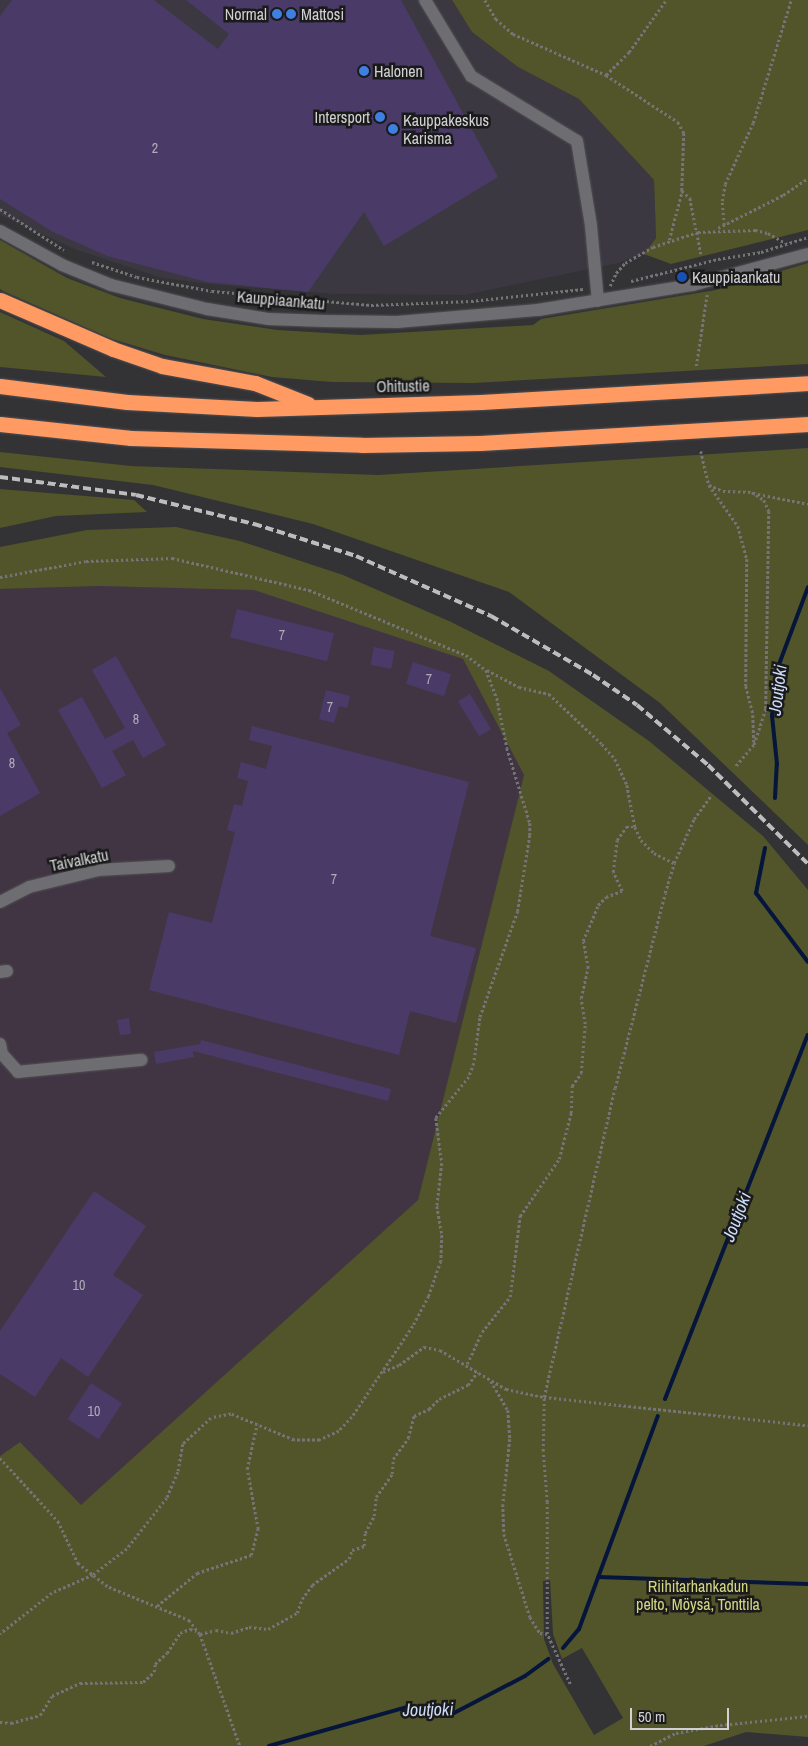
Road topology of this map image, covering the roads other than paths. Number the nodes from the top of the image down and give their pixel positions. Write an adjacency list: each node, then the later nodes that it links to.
1 (424, 0): 5 (street)
2 (0, 231): 5 (street, Kauppiaankatu)
3 (808, 254): 5 (street, Kauppiaankatu)
4 (0, 300): 8 (highway)
5 (598, 302)
6 (808, 383): 8 (highway, Ohitustie)
7 (0, 386): 8 (highway, Ohitustie)
8 (312, 406)
9 (0, 424): 10 (highway)
10 (808, 424)
11 (169, 866): 12 (street, Taivalkatu)
12 (0, 902)
13 (0, 1044): 14 (street)
14 (141, 1060)

